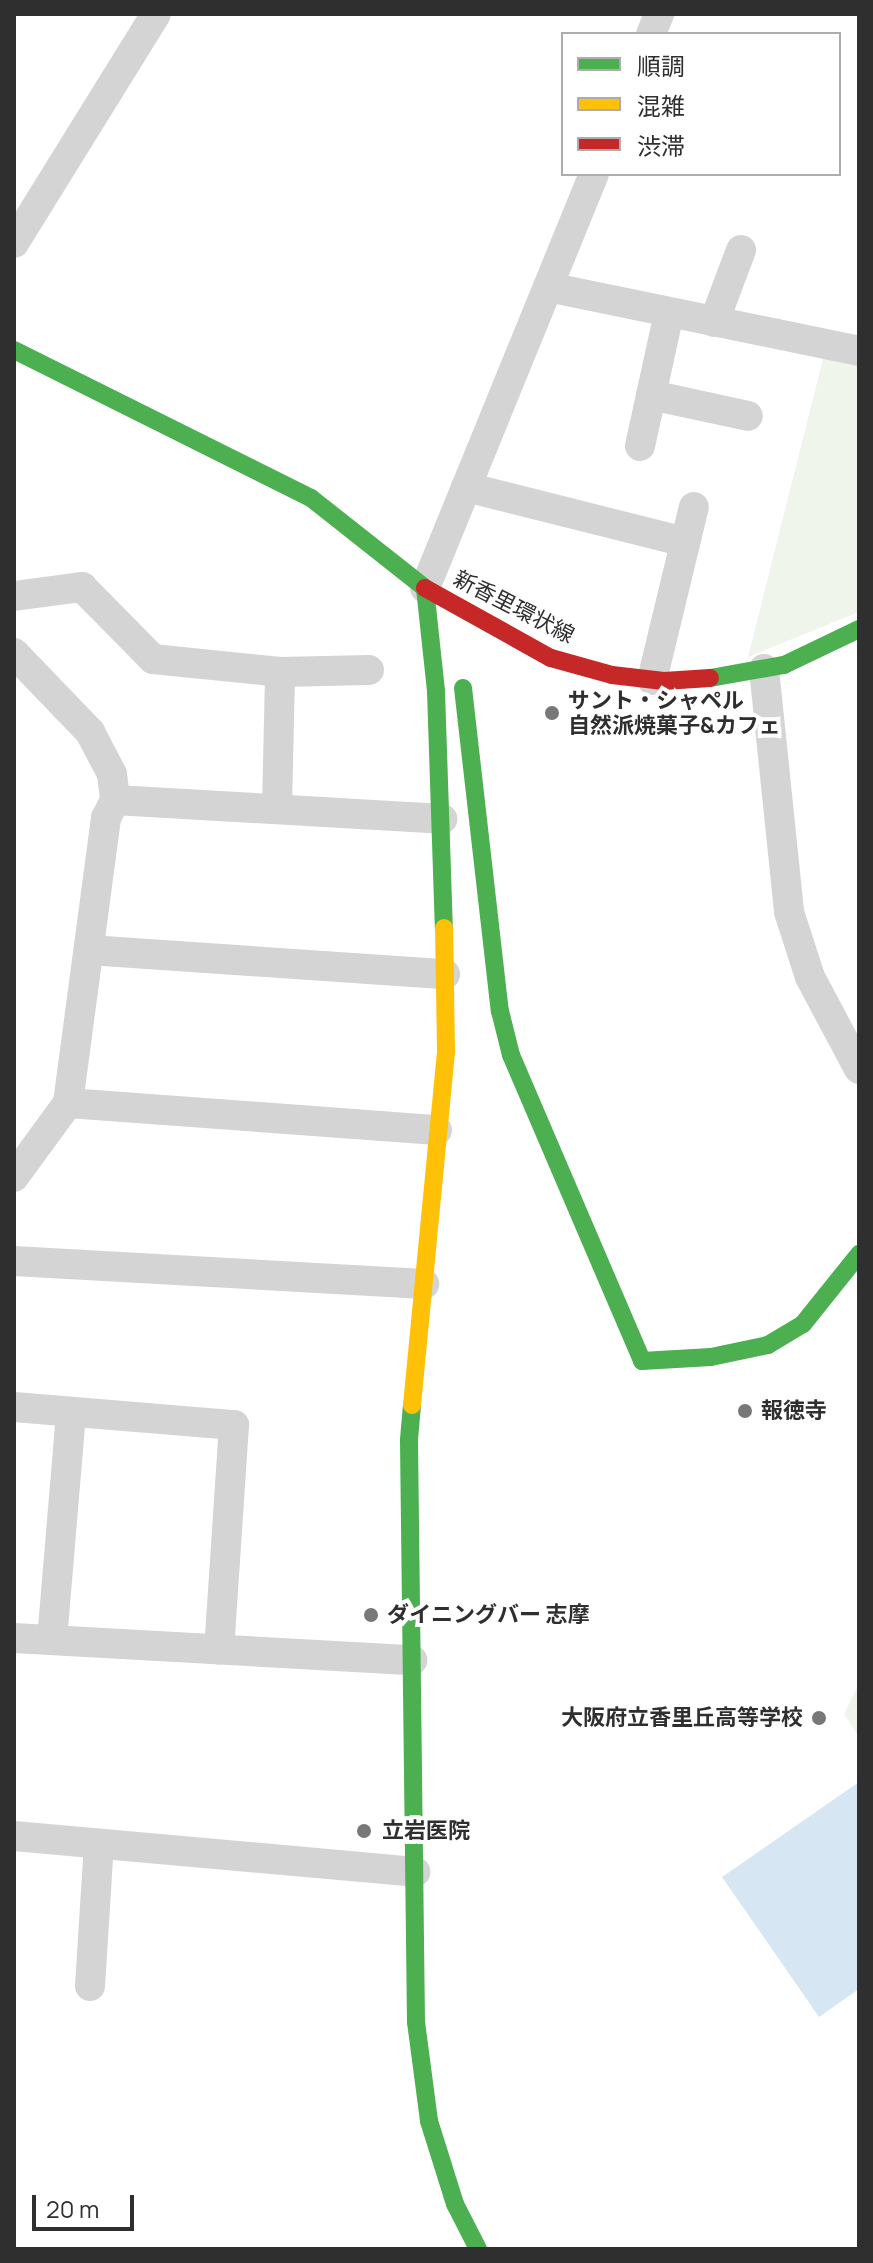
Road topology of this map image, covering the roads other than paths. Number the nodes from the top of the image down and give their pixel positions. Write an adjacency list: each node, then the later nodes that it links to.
1 (156, 14): 3 (street)
2 (593, 176): 5 (street)
3 (14, 243)
4 (741, 250): 7 (street)
5 (548, 287): 6 (street); 13 (street)
6 (669, 313): 7 (street); 10 (street)
7 (714, 322): 9 (street)
8 (14, 350): 16 (street, 新香里環状線)
9 (859, 351)
10 (651, 395): 11 (street); 12 (street)
11 (748, 416)
12 (640, 446)
13 (466, 487): 15 (street); 16 (street)
14 (694, 507): 15 (street)
15 (685, 542): 24 (street)
16 (425, 588): 24 (street, 新香里環状線); 27 (street)
17 (14, 596): 23 (street)
18 (859, 629): 21 (street, 新香里環状線)
19 (14, 653): 25 (street)
20 (460, 667): 34 (street)
21 (764, 669): 24 (street, 新香里環状線); 30 (street)
22 (369, 670): 23 (street)
23 (280, 672): 26 (street)
24 (652, 680)
25 (115, 800): 26 (street); 28 (street)
26 (277, 808): 27 (street)
27 (442, 819): 29 (street)
28 (89, 950): 29 (street); 31 (street)
29 (445, 974): 32 (street)
30 (859, 1069)
31 (68, 1103): 32 (street); 33 (street)
32 (437, 1130): 36 (street)
33 (14, 1177)
34 (859, 1254)
35 (14, 1261): 36 (street)
36 (424, 1284): 42 (street)
37 (14, 1407): 38 (street)
38 (71, 1412): 40 (street); 41 (street)
39 (14, 1638): 40 (street)
40 (52, 1640): 41 (street)
41 (219, 1649): 42 (street)
42 (412, 1660): 45 (street)
43 (14, 1836): 44 (street)
44 (99, 1844): 45 (street); 46 (street)
45 (415, 1872): 47 (street)
46 (90, 1986)
47 (478, 2249)

